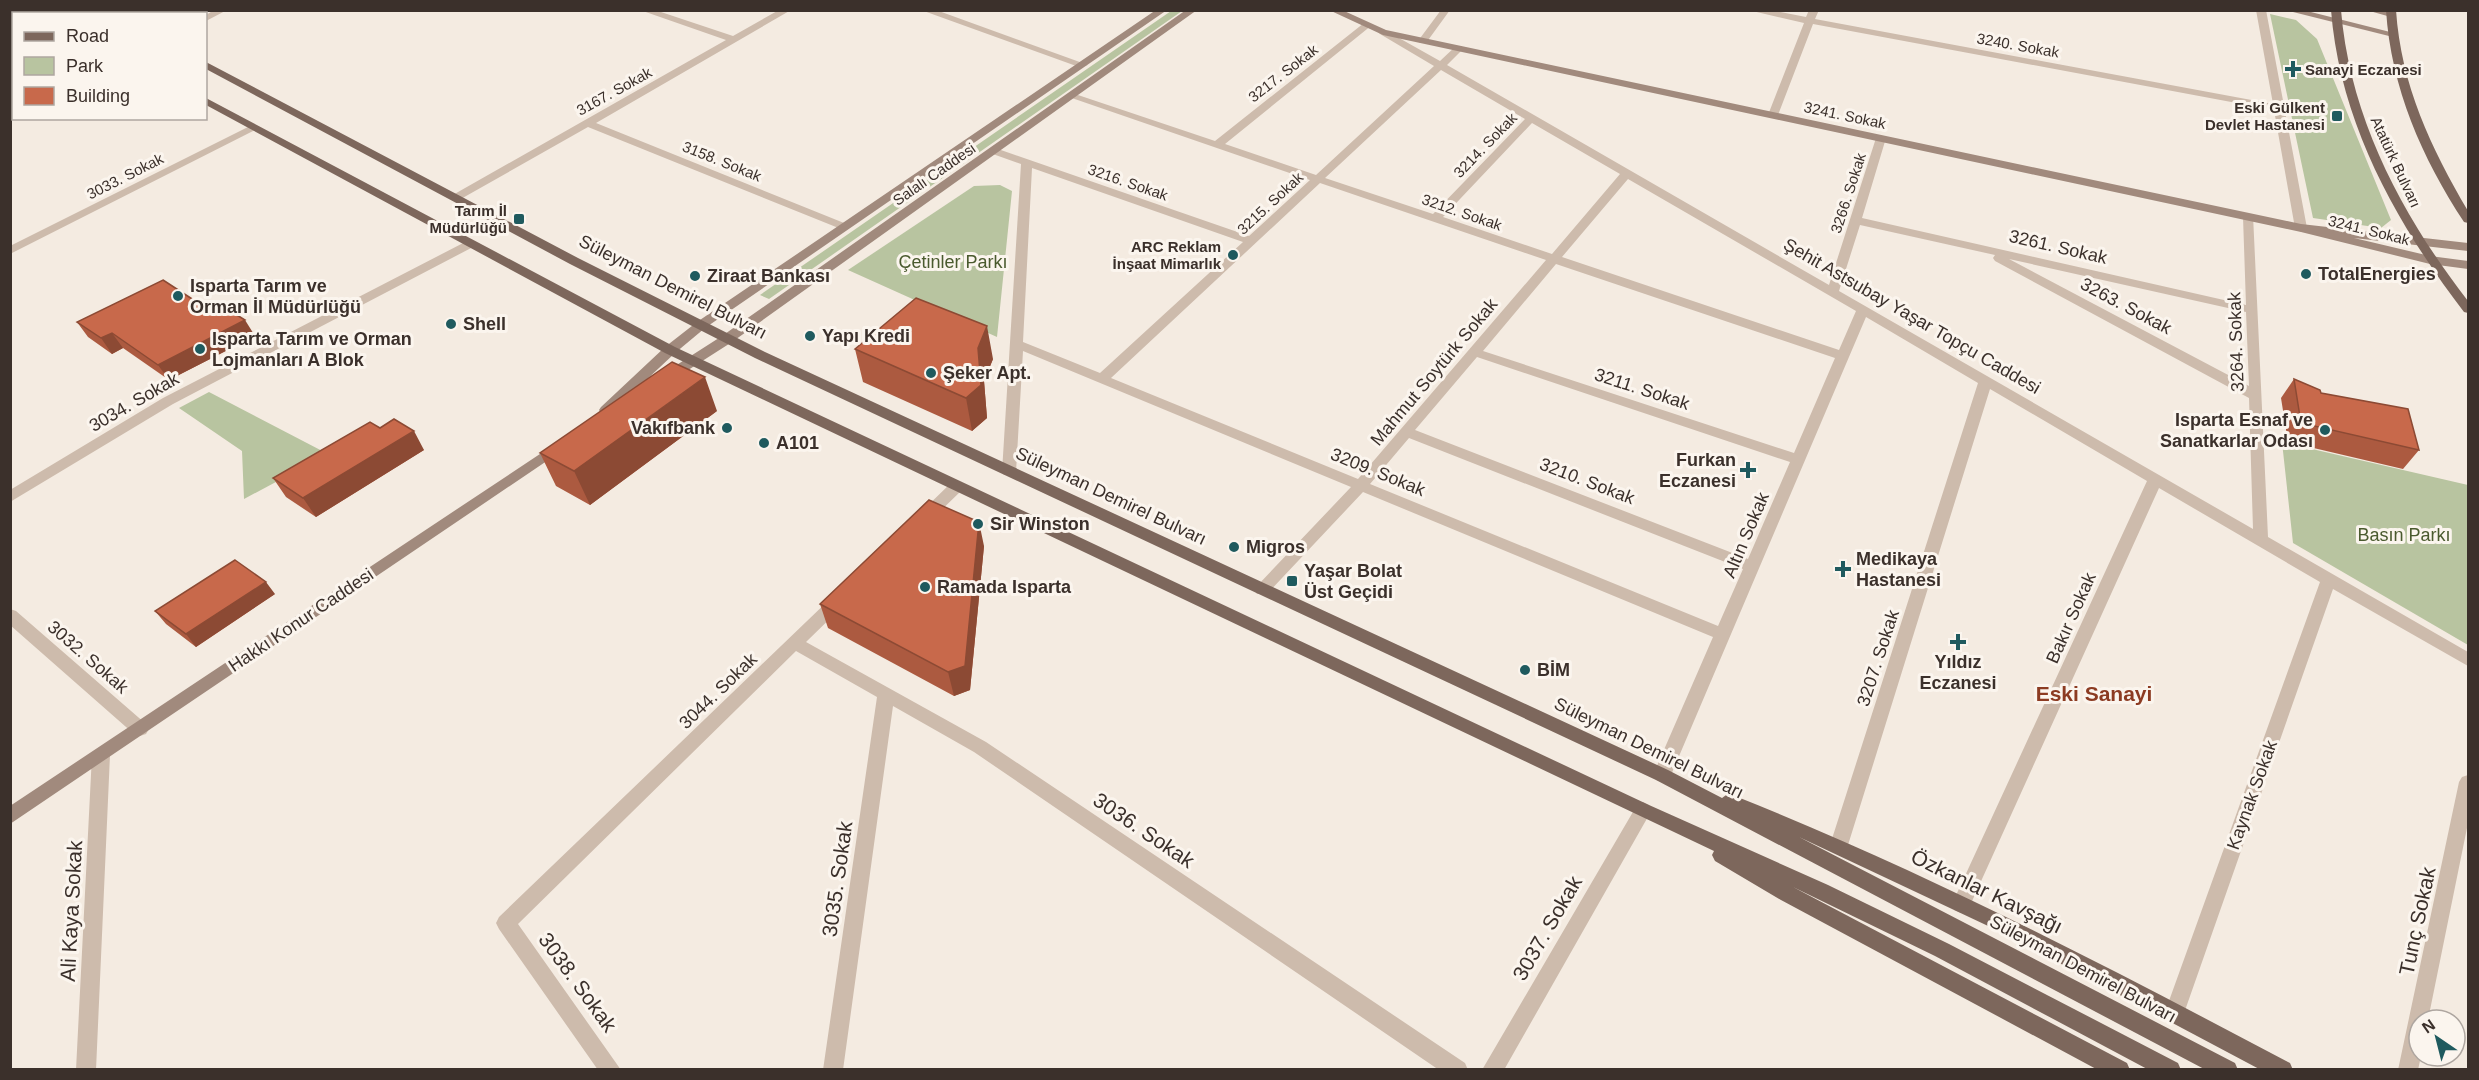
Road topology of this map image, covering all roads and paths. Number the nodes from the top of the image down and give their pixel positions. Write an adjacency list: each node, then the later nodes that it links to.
1 (223, 10): 16 (street)
2 (644, 10): 21 (street)
3 (787, 10): 21 (street, 3167. Sokak)
4 (924, 10): 24 (street)
5 (1164, 10): 24 (street, Salalı Caddesi)
6 (1192, 10): 27 (street, Salalı Caddesi)
7 (1333, 10): 18 (street, Şehit Astsubay Yaşar Topçu Caddesi)
8 (1446, 10): 22 (street)
9 (1752, 10): 17 (street, 3240. Sokak)
10 (1814, 10): 17 (street)
11 (2261, 10): 29 (street)
12 (2289, 10): 15 (street)
13 (2370, 10): 14 (street)
14 (2391, 12): 20 (main road, Atatürk Bulvarı)
15 (2336, 17): 20 (street); 47 (main road, Atatürk Bulvarı)
16 (207, 18)
17 (1810, 21): 29 (street, 3240. Sokak); 30 (street)
18 (1367, 25): 19 (street, Şehit Astsubay Yaşar Topçu Caddesi); 35 (street, 3217. Sokak)
19 (1383, 32): 22 (street, 3241. Sokak); 25 (street, Şehit Astsubay Yaşar Topçu Caddesi)
20 (2393, 34): 44 (main road, Atatürk Bulvarı)
21 (735, 40): 32 (street, 3167. Sokak)
22 (1423, 40): 23 (street, 3241. Sokak)
23 (1459, 48): 25 (street, 3215. Sokak); 30 (street, 3241. Sokak)
24 (1083, 65): 45 (street, Salalı Caddesi)
25 (1441, 65): 31 (street, Şehit Astsubay Yaşar Topçu Caddesi); 39 (street, 3215. Sokak)
26 (207, 66): 40 (main road, Süleyman Demirel Bulvarı)
27 (1071, 96): 35 (street, 3212. Sokak); 36 (street, Salalı Caddesi)
28 (207, 102): 33 (main road)
29 (2279, 108): 46 (street)
30 (1773, 115): 34 (street, 3241. Sokak)
31 (1532, 118): 38 (street, Şehit Astsubay Yaşar Topçu Caddesi); 42 (street, 3214. Sokak)
32 (587, 123): 40 (street, 3167. Sokak); 45 (street, 3158. Sokak)
33 (254, 128): 49 (main road); 52 (street, 3033. Sokak)
34 (1881, 138): 41 (street, 3241. Sokak); 43 (street, 3266. Sokak)
35 (1216, 145): 39 (street, 3212. Sokak)
36 (994, 150): 37 (street, 3216. Sokak); 61 (street, Salalı Caddesi)
37 (1027, 163): 48 (street, 3216. Sokak); 62 (street)
38 (1627, 173): 53 (street, Mahmut Soytürk Sokak); 56 (street, Şehit Astsubay Yaşar Topçu Caddesi)
39 (1318, 179): 42 (street, 3212. Sokak); 48 (street, 3215. Sokak)
40 (454, 198): 60 (main road, Süleyman Demirel Bulvarı)
41 (2249, 217): 46 (street, 3241. Sokak); 59 (street, 3264. Sokak)
42 (1435, 219): 53 (street, 3212. Sokak)
43 (1855, 220): 51 (street, 3261. Sokak); 56 (street, 3266. Sokak)
44 (2469, 220)
45 (845, 227): 60 (street, Salalı Caddesi)
46 (2301, 228): 47 (street, 3241. Sokak); 54 (street, 3241. Sokak)
47 (2418, 240): 50 (street, 3241. Sokak); 54 (main road, Atatürk Bulvarı)
48 (1252, 241): 67 (street, 3215. Sokak)
49 (469, 244): 63 (main road); 77 (street, 3034. Sokak)
50 (2469, 247)
51 (1980, 248): 59 (street, 3261. Sokak); 69 (street, 3263. Sokak)
52 (10, 251)
53 (1554, 259): 64 (street, Mahmut Soytürk Sokak); 65 (street, 3212. Sokak)
54 (2430, 260): 55 (street, 3241. Sokak); 58 (main road, Atatürk Bulvarı)
55 (2469, 265)
56 (1833, 291): 57 (street, Şehit Astsubay Yaşar Topçu Caddesi)
57 (1863, 309): 65 (street, Altın Sokak); 68 (street, Şehit Astsubay Yaşar Topçu Caddesi)
58 (2469, 309)
59 (2252, 310): 69 (street, 3264. Sokak)
60 (701, 325): 61 (main road, Süleyman Demirel Bulvarı); 63 (street, Salalı Caddesi)
61 (727, 339): 66 (street, Salalı Caddesi); 73 (main road, Süleyman Demirel Bulvarı)
62 (1017, 344): 67 (street, 3209. Sokak); 73 (street)
63 (670, 350): 66 (main road); 66 (street)
64 (1474, 352): 70 (street, Mahmut Soytürk Sokak); 72 (street, 3211. Sokak)
65 (1843, 356): 72 (street, Altın Sokak)
66 (693, 362): 76 (main road)
67 (1102, 379): 75 (street, 3209. Sokak)
68 (1986, 380): 74 (street, Şehit Astsubay Yaşar Topçu Caddesi); 95 (street, 3207. Sokak)
69 (2256, 396): 79 (street, 3264. Sokak)
70 (1406, 432): 75 (street, Mahmut Soytürk Sokak); 80 (street, 3210. Sokak)
71 (572, 438): 89 (street, Hakkı Konur Caddesi)
72 (1799, 460): 80 (street, Altın Sokak)
73 (1009, 472): 83 (main road, Süleyman Demirel Bulvarı)
74 (2156, 478): 79 (street, Şehit Astsubay Yaşar Topçu Caddesi); 96 (street, Bakır Sokak)
75 (1360, 485): 83 (street, Mahmut Soytürk Sokak); 85 (street, 3209. Sokak)
76 (956, 487): 78 (street); 93 (main road)
77 (10, 497)
78 (914, 528)
79 (2261, 538): 81 (street, Şehit Astsubay Yaşar Topçu Caddesi)
80 (1753, 567): 85 (street, Altın Sokak)
81 (2329, 578): 87 (street, Şehit Astsubay Yaşar Topçu Caddesi); 98 (street, Kaynak Sokak)
82 (854, 585): 86 (street, 3044. Sokak)
83 (1262, 590): 91 (main road, Süleyman Demirel Bulvarı)
84 (10, 615): 89 (street, 3032. Sokak)
85 (1724, 635): 91 (street, Altın Sokak)
86 (795, 643): 88 (street, 3036. Sokak); 97 (street, 3044. Sokak)
87 (2469, 660)
88 (886, 694): 101 (street, 3035. Sokak); 102 (street, 3036. Sokak)
89 (140, 729): 90 (street, Hakkı Konur Caddesi)
90 (101, 755): 94 (street, Hakkı Konur Caddesi); 99 (street, Ali Kaya Sokak)
91 (1662, 775): 95 (main road, Özkanlar Kavşağı); 106 (main road, Süleyman Demirel Bulvarı)
92 (2469, 782): 108 (street, Tunç Sokak)
93 (1642, 810): 103 (street, 3037. Sokak); 104 (main road); 105 (main road)
94 (10, 816)
95 (1839, 845): 96 (main road, Özkanlar Kavşağı)
96 (1961, 904): 98 (main road, Özkanlar Kavşağı)
97 (506, 923): 100 (street, 3038. Sokak)
98 (2175, 1012): 107 (main road, Özkanlar Kavşağı)
99 (86, 1070)
100 (611, 1070)
101 (833, 1070)
102 (1458, 1070)
103 (1492, 1070)
104 (2120, 1070)
105 (2171, 1070)
106 (2228, 1070)
107 (2283, 1070)
108 (2408, 1070)

